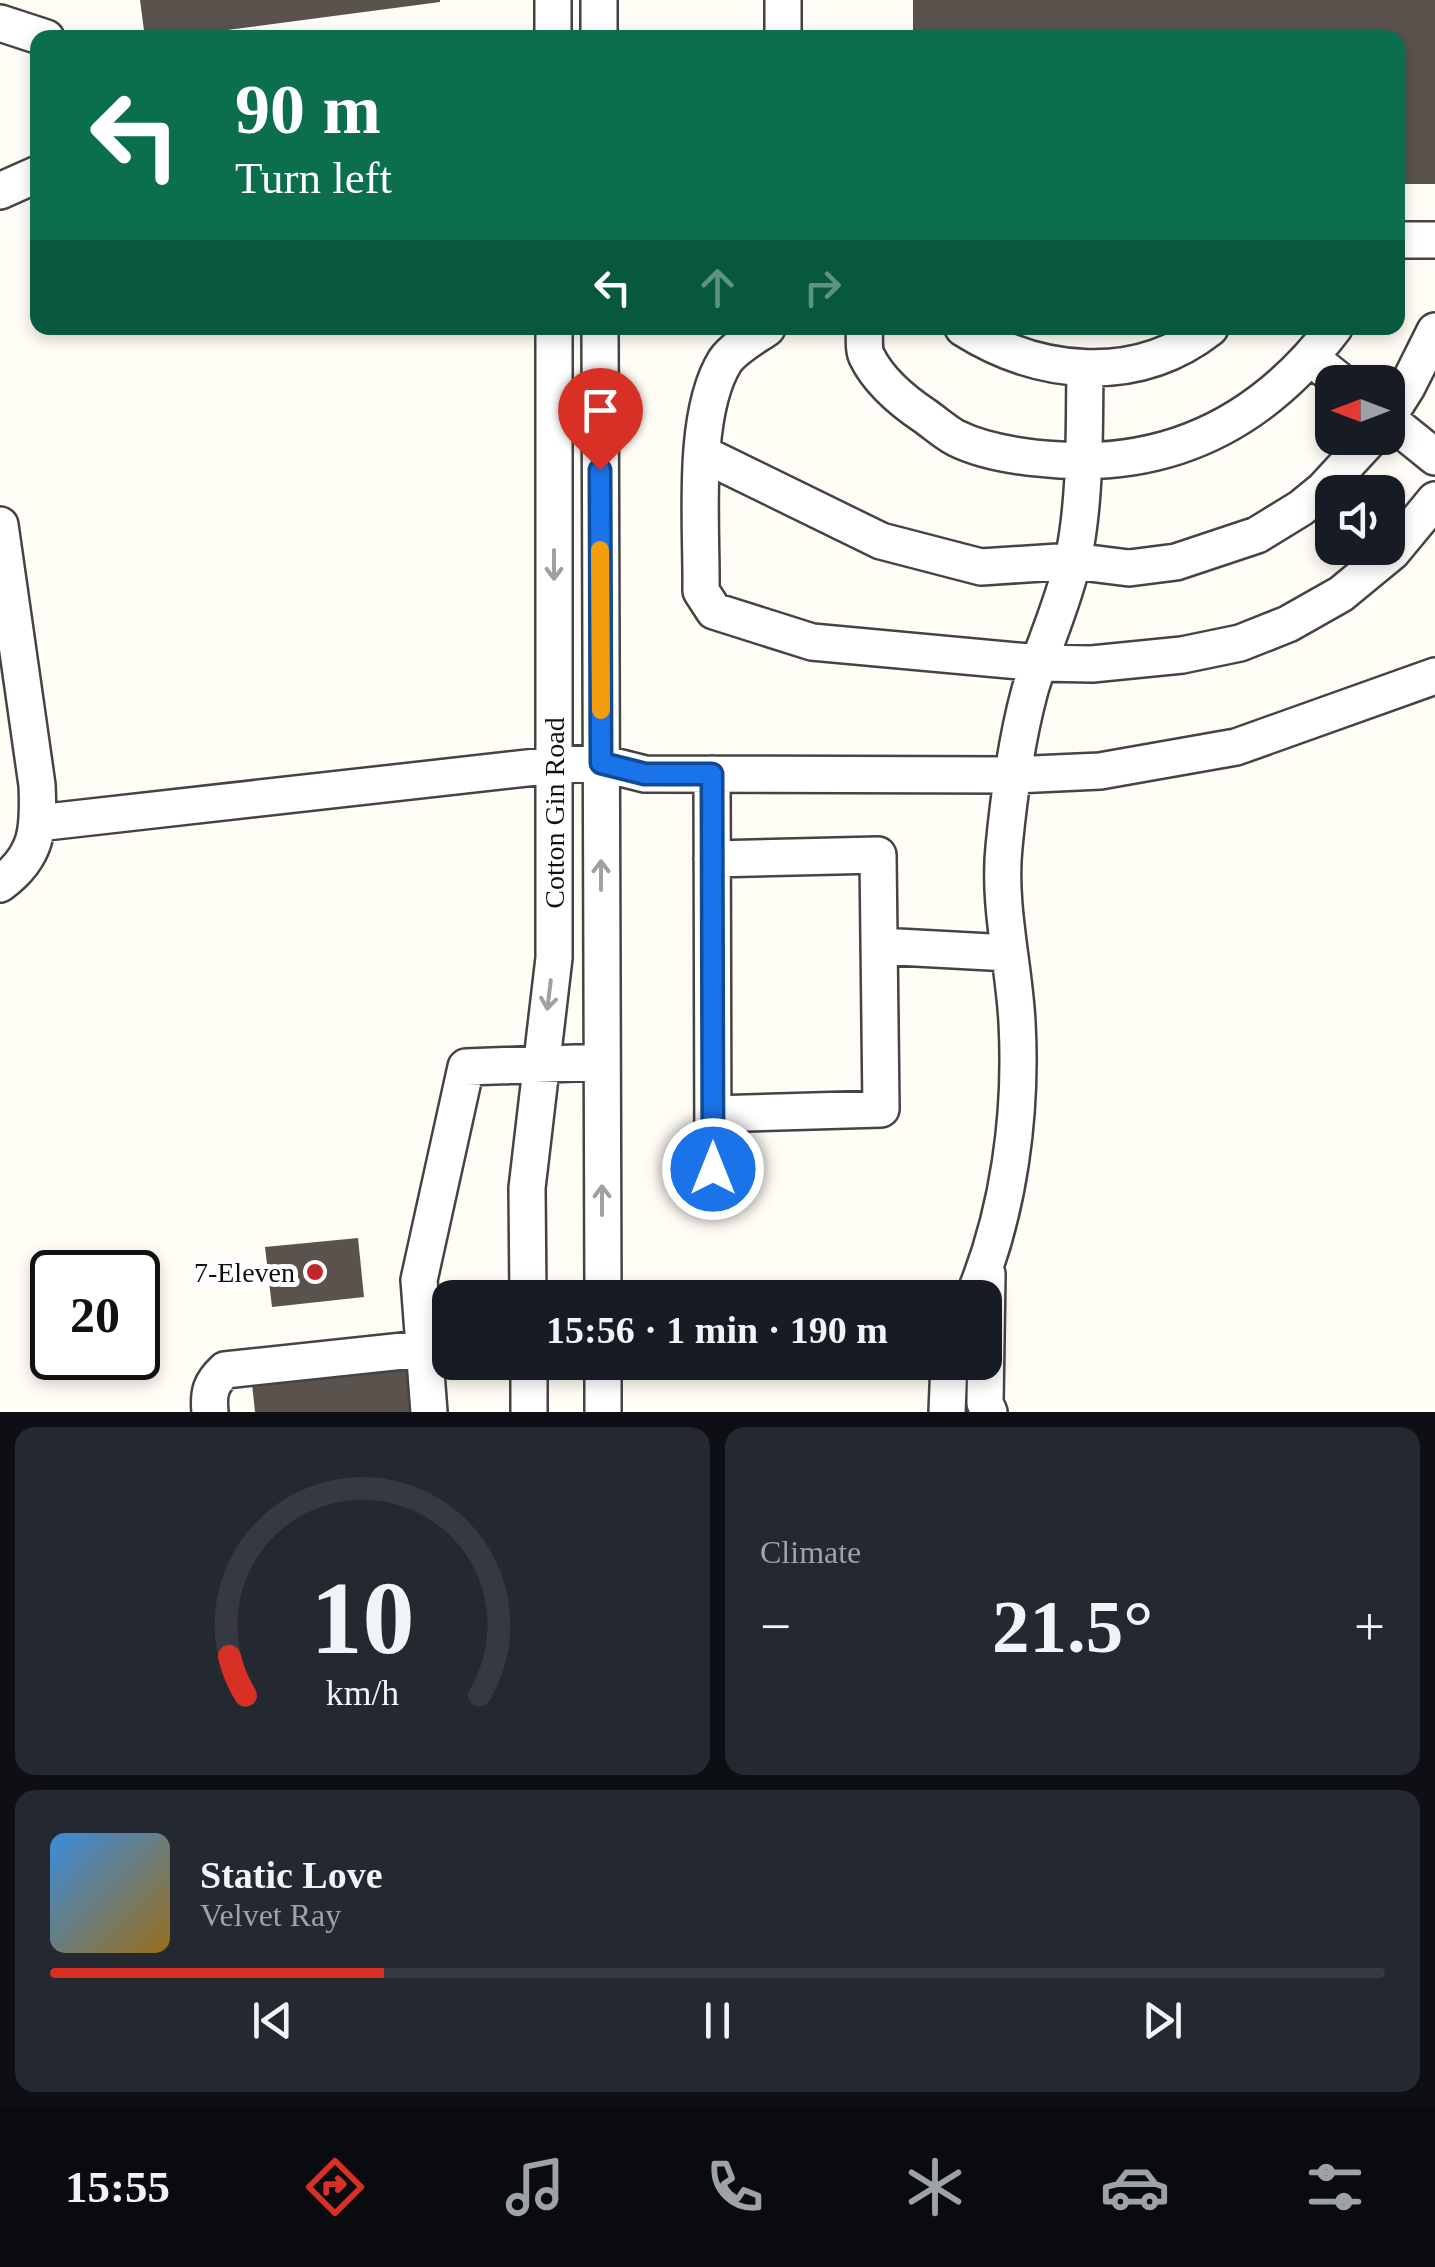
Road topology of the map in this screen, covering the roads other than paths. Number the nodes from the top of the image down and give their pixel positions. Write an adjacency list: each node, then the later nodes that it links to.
1 (553, 0): 5 (street)
2 (599, 0): 6 (street)
3 (784, 0): 7 (street)
4 (0, 22): 8 (street)
5 (553, 30)
6 (599, 30)
7 (783, 30)
8 (30, 32)
9 (30, 177): 10 (street)
10 (0, 190)
11 (1405, 240): 12 (street)
12 (1435, 240)
13 (1435, 331): 24 (street)
14 (554, 335): 26 (street, Cotton Gin Road)
15 (600, 335): 27 (street, Cotton Gin Road)
16 (758, 335): 28 (street)
17 (864, 335): 31 (street)
18 (975, 335): 23 (street)
19 (1198, 335): 23 (street)
20 (1329, 335): 21 (street)
21 (1311, 358): 22 (street); 31 (street)
22 (1320, 365)
23 (1085, 370): 31 (street)
24 (1405, 390)
25 (1405, 432): 30 (street)
26 (555, 433): 27 (street); 38 (street, Cotton Gin Road, one-way to 38)
27 (600, 433): 37 (street, Cotton Gin Road)
28 (703, 454): 34 (street); 35 (street)
29 (1355, 455): 34 (street)
30 (1435, 456)
31 (1084, 462): 34 (street)
32 (1435, 500): 35 (street)
33 (0, 524): 41 (street)
34 (1073, 562): 35 (street)
35 (1040, 662): 40 (street)
36 (1435, 676): 40 (street)
37 (601, 763): 38 (street); 39 (street); 46 (street, Cotton Gin Road, one-way to 37)
38 (554, 765): 41 (street); 47 (street, Cotton Gin Road, one-way to 47)
39 (712, 774): 40 (street); 42 (street)
40 (1013, 774): 45 (street)
41 (38, 824): 43 (street)
42 (712, 859): 44 (street); 48 (street)
43 (0, 884)
44 (879, 946): 45 (street); 48 (street)
45 (1009, 953): 50 (street)
46 (602, 1062): 47 (street); 52 (street, Cotton Gin Road, one-way to 46)
47 (542, 1064): 51 (street, Cotton Gin Road); 54 (street)
48 (713, 1114): 49 (street)
49 (713, 1169)
50 (987, 1264): 53 (street); 65 (street)
51 (528, 1280)
52 (603, 1280)
53 (980, 1280)
54 (432, 1326)
55 (432, 1347): 60 (street)
56 (433, 1380): 61 (street)
57 (529, 1380): 62 (street)
58 (603, 1380): 63 (street)
59 (949, 1380): 64 (street)
60 (210, 1412)
61 (429, 1412)
62 (529, 1412)
63 (603, 1412)
64 (947, 1412)
65 (988, 1412)

